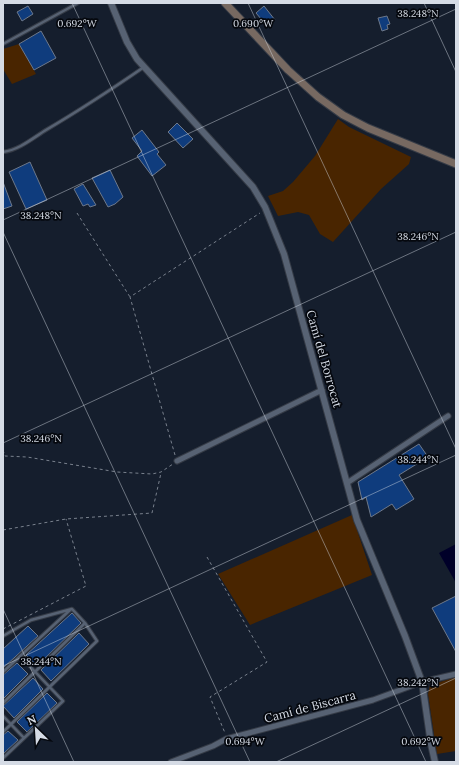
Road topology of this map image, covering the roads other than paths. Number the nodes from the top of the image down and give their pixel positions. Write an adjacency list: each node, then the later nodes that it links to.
1 (78, 3): 4 (lane)
2 (111, 3): 5 (street, Camí del Borrocat)
3 (225, 3): 7 (main road)
4 (3, 44)
5 (145, 67): 6 (lane); 8 (street, Camí del Borrocat)
6 (3, 152)
7 (456, 164)
8 (322, 390): 10 (street); 11 (street, Camí del Borrocat)
9 (448, 416): 11 (street)
10 (177, 461)
11 (347, 483): 19 (street, Camí del Borrocat)
12 (72, 609): 13 (lane); 14 (lane); 15 (lane)
13 (85, 623): 17 (lane); 20 (lane)
14 (3, 636)
15 (20, 656): 16 (lane); 17 (lane)
16 (3, 672)
17 (35, 672): 20 (lane); 21 (lane)
18 (456, 674): 19 (street, Camí de Biscarra)
19 (422, 682): 27 (street, Camí de Biscarra); 28 (street, Camí del Borrocat)
20 (50, 687): 23 (lane); 25 (lane)
21 (3, 703)
22 (3, 716): 23 (lane)
23 (11, 724): 24 (lane); 25 (lane)
24 (3, 732)
25 (24, 738): 26 (lane)
26 (3, 758)
27 (171, 762)
28 (435, 762)

